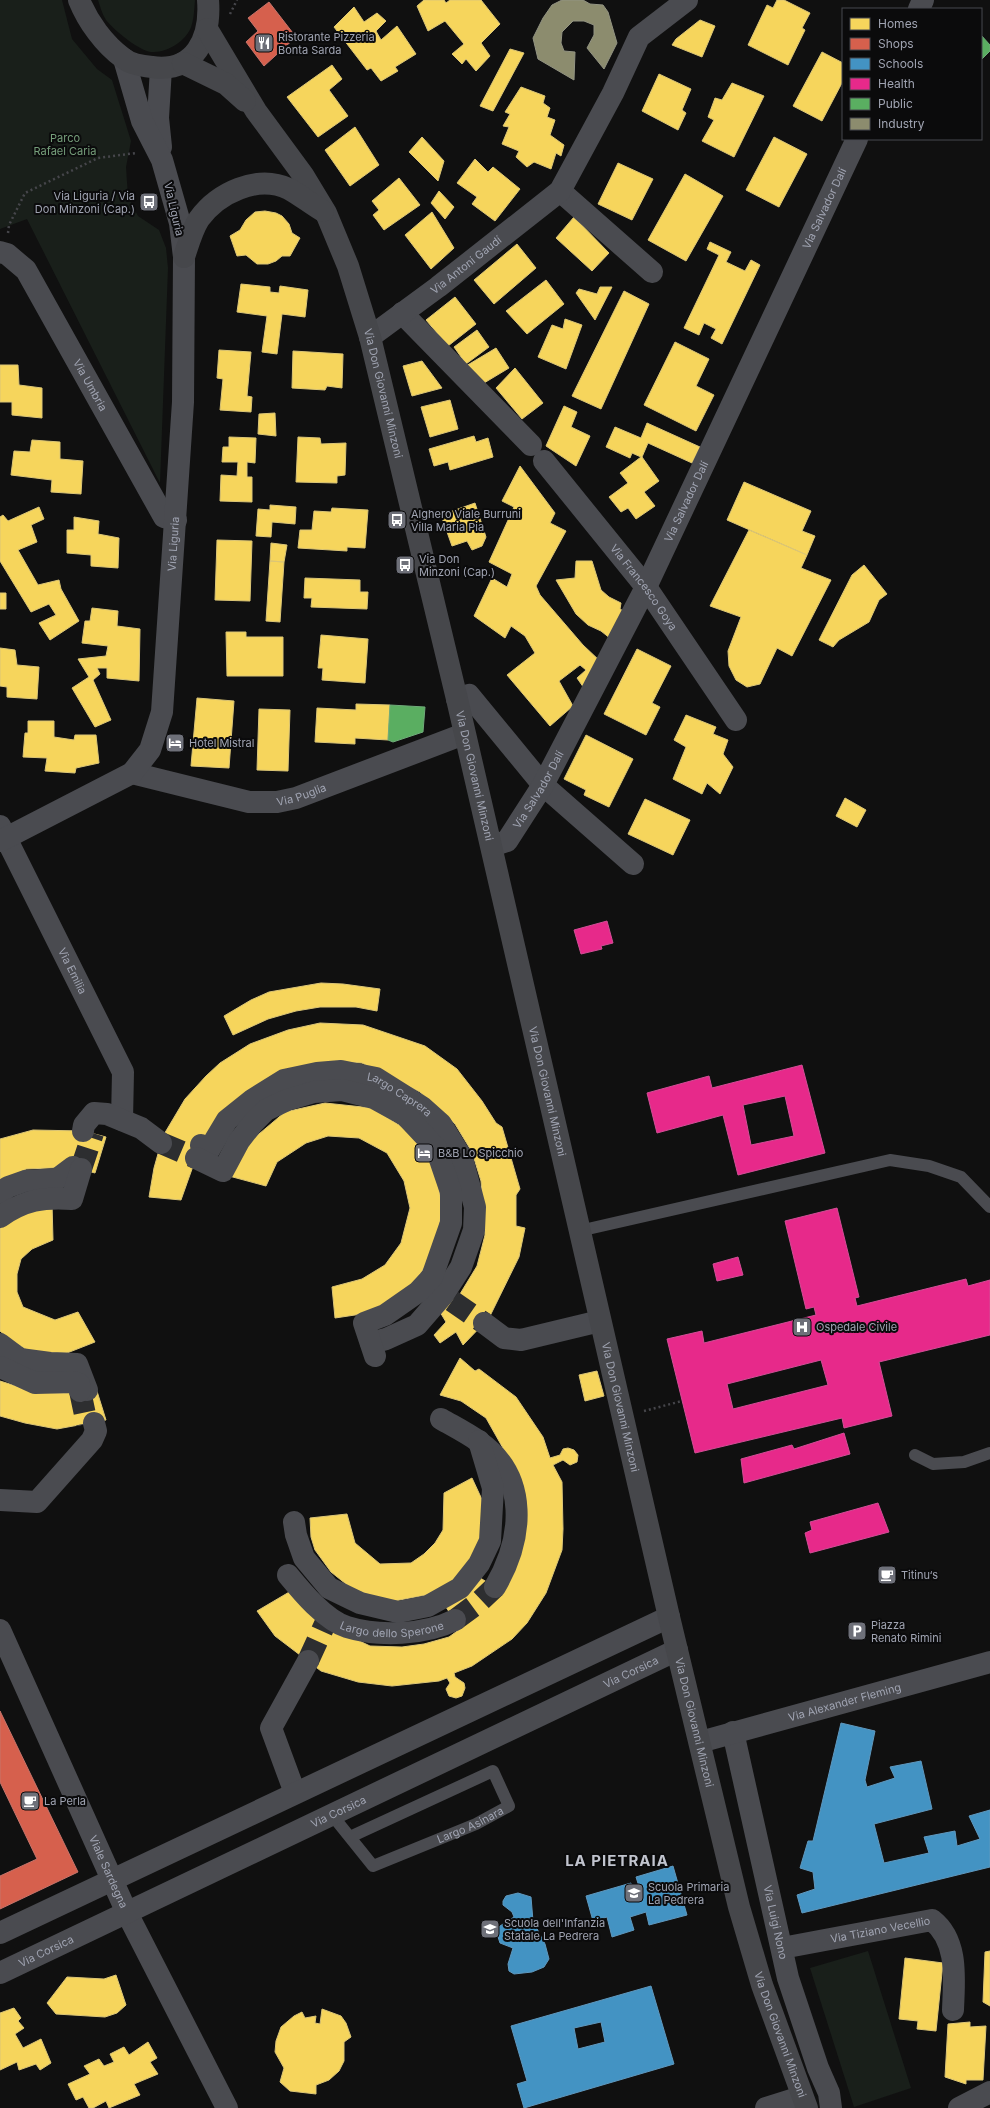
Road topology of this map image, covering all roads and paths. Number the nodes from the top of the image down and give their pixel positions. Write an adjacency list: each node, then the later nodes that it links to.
1 (79, 0): 4 (main road)
2 (687, 0): 11 (street, Via Antoni Gaudí)
3 (211, 10): 5 (main road); 7 (main road, Via Don Giovanni Minzoni)
4 (124, 59): 6 (main road); 10 (street, Via Liguria)
5 (184, 63): 6 (main road); 7 (main road, Via Don Giovanni Minzoni)
6 (161, 68): 10 (street, Via Liguria)
7 (256, 111): 12 (main road, Via Don Giovanni Minzoni)
8 (857, 140): 20 (street, Via Salvador Dalí)
9 (129, 155): 13 (path)
10 (162, 160): 15 (street, Via Liguria)
11 (560, 191): 16 (street); 17 (street, Via Antoni Gaudí)
12 (326, 213): 15 (main road); 18 (main road, Via Don Giovanni Minzoni)
13 (9, 225)
14 (0, 252): 19 (street, Via Umbria)
15 (184, 257): 19 (street, Via Liguria)
16 (652, 272)
17 (402, 313): 18 (street, Via Antoni Gaudí); 20 (street, Via Francesco Goya)
18 (370, 337): 21 (main road, Via Don Giovanni Minzoni)
19 (176, 520): 24 (street, Via Liguria)
20 (646, 587): 22 (street, Via Francesco Goya); 25 (street, Via Salvador Dalí)
21 (457, 699): 23 (main road, Via Don Giovanni Minzoni); 25 (street, Via Don Giovanni Minzoni)
22 (736, 720)
23 (464, 734): 24 (street, Via Puglia); 27 (main road, Via Don Giovanni Minzoni)
24 (132, 773): 26 (street, Via Liguria)
25 (542, 785): 27 (street, Via Salvador Dalí); 28 (street, Via Don Giovanni Minzoni)
26 (2, 835): 29 (street, Via Emilia)
27 (492, 846): 36 (main road, Via Don Giovanni Minzoni)
28 (633, 864)
29 (131, 1124): 30 (street); 31 (street)
30 (90, 1126)
31 (164, 1136)
32 (198, 1152): 39 (street, Largo Caprera)
33 (0, 1193): 35 (street)
34 (990, 1207): 36 (lane)
35 (0, 1217)
36 (579, 1231): 37 (main road, Via Don Giovanni Minzoni)
37 (600, 1321): 38 (street); 54 (main road, Via Don Giovanni Minzoni)
38 (484, 1323)
39 (370, 1341)
40 (0, 1344): 41 (street)
41 (0, 1367)
42 (682, 1401): 43 (path)
43 (644, 1411)
44 (441, 1419): 46 (street)
45 (91, 1429): 49 (street)
46 (479, 1441): 52 (street); 53 (street, Largo dello Sperone)
47 (990, 1453): 48 (lane)
48 (915, 1455)
49 (0, 1500)
50 (294, 1522): 53 (street, Largo dello Sperone)
51 (288, 1574): 55 (street, Largo dello Sperone)
52 (495, 1587)
53 (343, 1595): 55 (street, Largo dello Sperone)
54 (669, 1617): 58 (main road, Via Don Giovanni Minzoni); 63 (street)
55 (327, 1620): 56 (street, Largo dello Sperone)
56 (455, 1620)
57 (0, 1630): 66 (street, Viale Sardegna)
58 (676, 1650): 62 (main road, Via Don Giovanni Minzoni); 64 (street, Via Corsica)
59 (308, 1661): 63 (street)
60 (990, 1662): 61 (street, Via Alexander Fleming)
61 (733, 1732): 62 (street, Via Alexander Fleming); 69 (street, Via Luigi Nono)
62 (700, 1742): 72 (main road, Via Don Giovanni Minzoni)
63 (295, 1793): 66 (street)
64 (332, 1815): 65 (lane, Largo Asinara); 67 (street, Via Corsica)
65 (350, 1837): 65 (lane, Largo Asinara)
66 (112, 1879): 67 (street, Viale Sardegna); 68 (street)
67 (127, 1913): 70 (street, Via Corsica); 73 (street, Viale Sardegna)
68 (0, 1933)
69 (782, 1948): 71 (street, Via Tiziano Vecellio); 75 (street, Via Luigi Nono)
70 (0, 1973)
71 (953, 2010)
72 (804, 2102): 74 (street)
73 (227, 2108)
74 (766, 2108)
75 (831, 2108)

